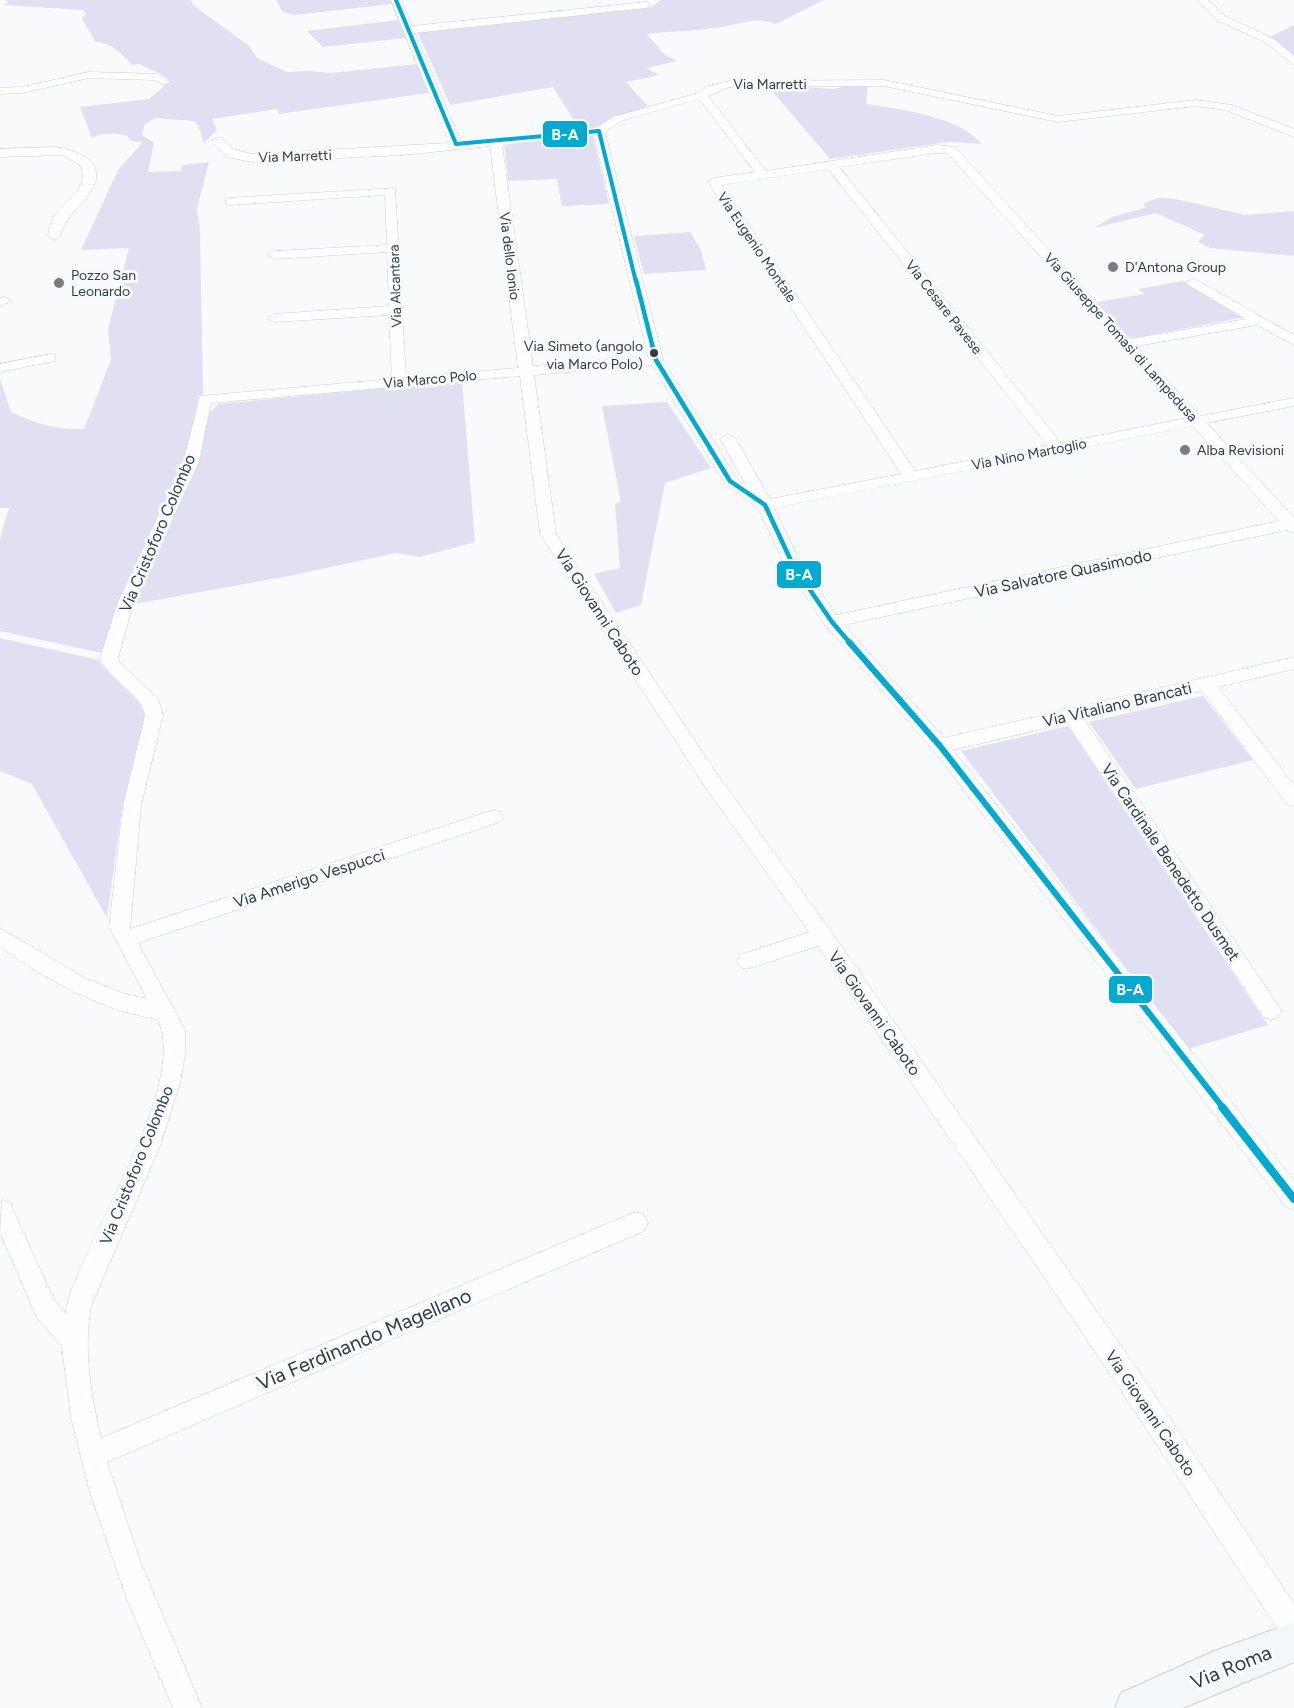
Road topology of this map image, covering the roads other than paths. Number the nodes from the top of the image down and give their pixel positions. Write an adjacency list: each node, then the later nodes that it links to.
1 (396, 0): 4 (street)
2 (1202, 0): 5 (street)
3 (646, 5): 4 (street)
4 (409, 30): 13 (street)
5 (1294, 62)
6 (164, 82): 7 (street)
7 (0, 91)
8 (702, 95): 9 (street, Via Marretti); 10 (street, Via Marretti); 17 (street)
9 (599, 131): 12 (street, Via Marretti); 31 (street)
10 (1294, 133)
11 (217, 140): 13 (street, Via Marretti)
12 (495, 140): 13 (street, Via Marretti); 33 (street, Via dello Ionio)
13 (456, 144)
14 (946, 149): 16 (street, Via Eugenio Montale); 29 (street, Via Giuseppe Tomasi di Lampedusa)
15 (0, 153): 19 (street)
16 (831, 165): 17 (street, Via Eugenio Montale); 39 (street, Via Cesare Pavese)
17 (763, 175): 40 (street, Via Eugenio Montale)
18 (230, 201): 20 (street, Via Alcantara)
19 (54, 236)
20 (394, 248): 21 (street); 23 (street, Via Alcantara)
21 (274, 255)
22 (1193, 282): 25 (street)
23 (396, 310): 24 (street); 34 (street, Via Alcantara)
24 (274, 318)
25 (1258, 321): 27 (street); 29 (street)
26 (1294, 324): 27 (street)
27 (1278, 332): 28 (street)
28 (1294, 341)
29 (1126, 344): 37 (street, Via Giuseppe Tomasi di Lampedusa)
30 (50, 358): 32 (street)
31 (656, 360): 33 (street, Via Marco Polo); 41 (street)
32 (0, 368)
33 (524, 371): 34 (street, Via Marco Polo); 51 (street, Via Giovanni Caboto)
34 (399, 381): 35 (street, Via Marco Polo)
35 (205, 399): 52 (street, Via Cristoforo Colombo)
36 (1294, 402): 37 (street, Via Nino Martoglio)
37 (1196, 421): 39 (street, Via Nino Martoglio); 42 (street, Via Giuseppe Tomasi di Lampedusa)
38 (728, 439): 41 (street)
39 (1057, 448): 40 (street, Via Nino Martoglio)
40 (911, 477): 41 (street, Via Nino Martoglio)
41 (765, 506): 43 (street)
42 (1293, 525): 43 (street, Via Salvatore Quasimodo)
43 (832, 622): 47 (street)
44 (1294, 663): 45 (street, Via Vitaliano Brancati)
45 (1206, 684): 46 (street, Via Vitaliano Brancati); 48 (street)
46 (1071, 714): 47 (street, Via Vitaliano Brancati); 55 (street, Via Cardinale Benedetto Dusmet)
47 (940, 747): 56 (street)
48 (1294, 799)
49 (493, 817): 52 (street, Via Amerigo Vespucci)
50 (0, 936): 54 (street)
51 (823, 936): 53 (street); 61 (street, Via Giovanni Caboto)
52 (125, 939): 54 (street, Via Cristoforo Colombo)
53 (747, 961)
54 (165, 1011): 59 (street, Via Cristoforo Colombo)
55 (1271, 1011)
56 (1294, 1199)
57 (0, 1211): 59 (street)
58 (636, 1223): 60 (street, Via Ferdinando Magellano)
59 (73, 1341): 60 (street, Via Cristoforo Colombo)
60 (92, 1455): 63 (street, Via Cristoforo Colombo)
61 (1294, 1629)
62 (1294, 1642): 64 (main road, Via Roma)
63 (188, 1708)
64 (1136, 1708)

